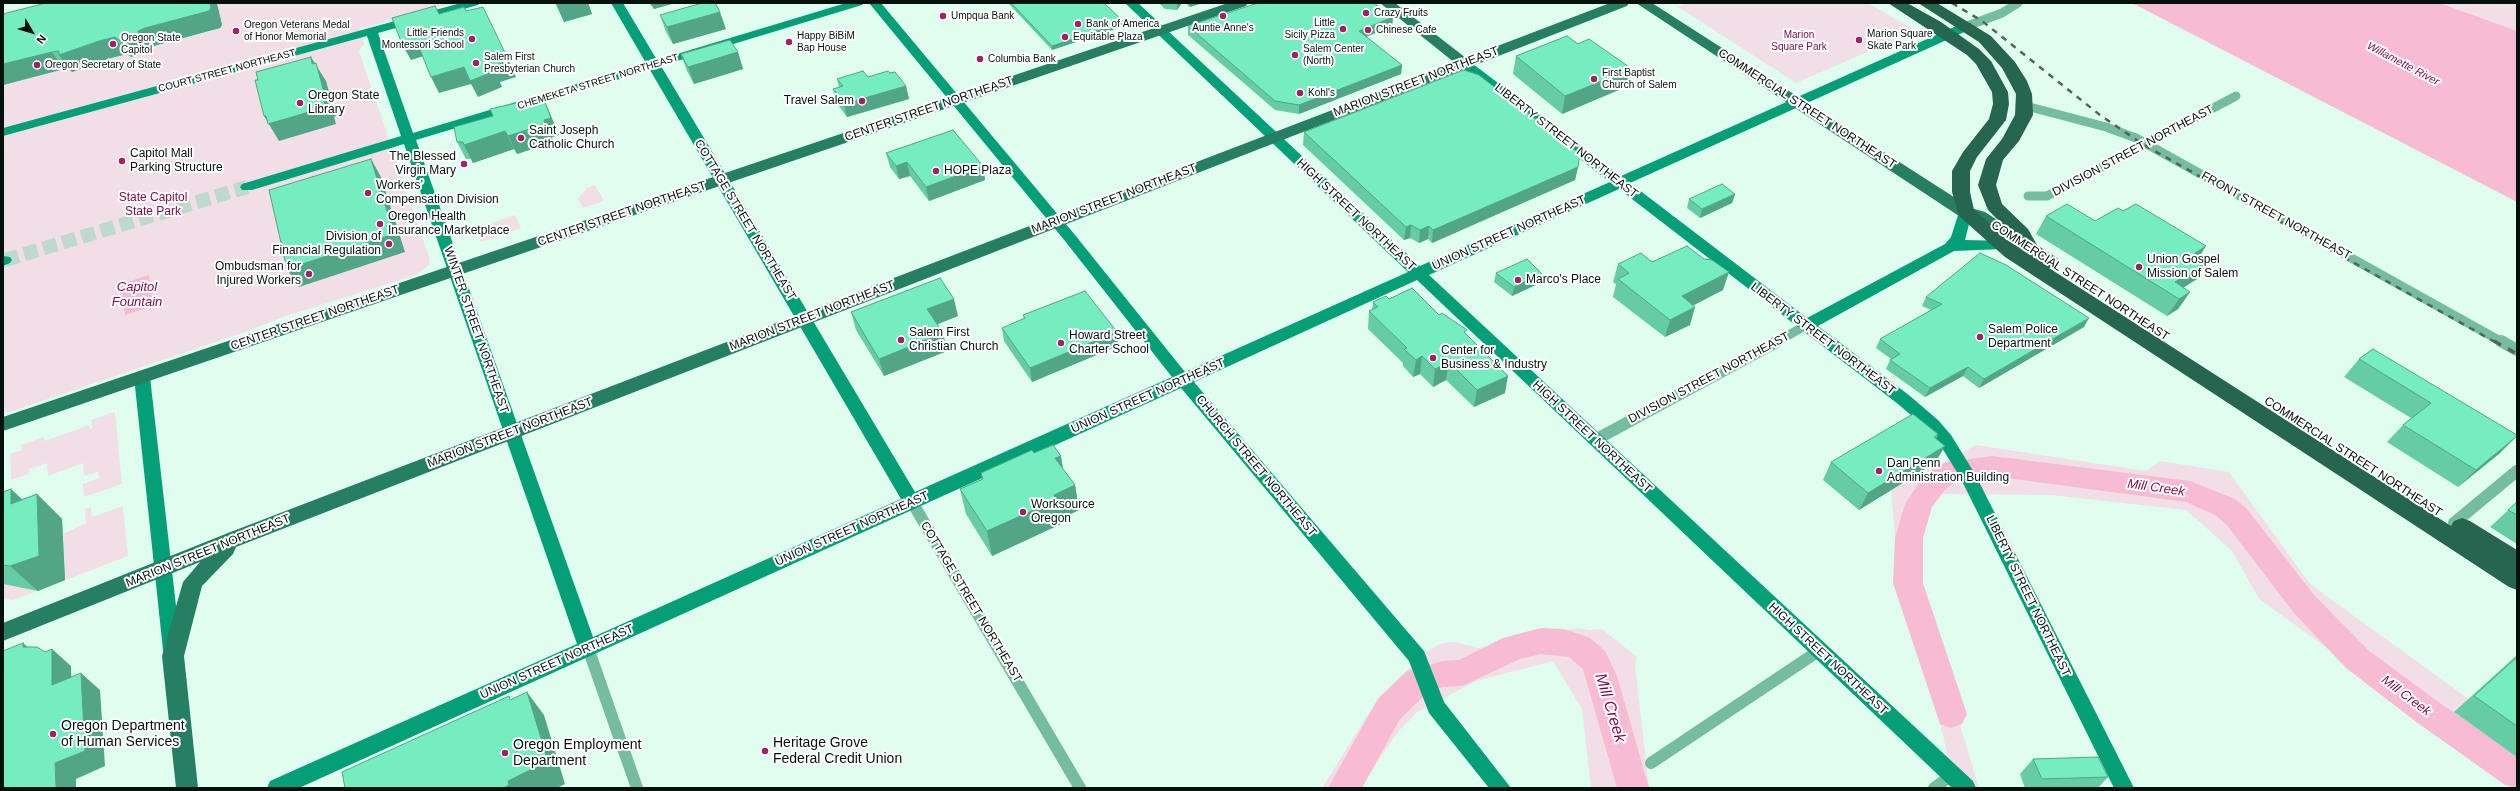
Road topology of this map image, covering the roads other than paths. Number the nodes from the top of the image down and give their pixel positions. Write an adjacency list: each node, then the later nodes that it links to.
1 (474, 3): 14 (street, COURT STREET NORTHEAST)
2 (617, 3): 18 (street, COTTAGE STREET NORTHEAST)
3 (858, 3): 18 (street, CHEMEKETA STREET NORTHEAST)
4 (876, 3): 21 (street, CHURCH STREET NORTHEAST)
5 (1131, 3): 15 (street, HIGH STREET NORTHEAST)
6 (1241, 3): 15 (main road, CENTER STREET NORTHEAST)
7 (1386, 3): 17 (main road, LIBERTY STREET NORTHEAST)
8 (1622, 3): 17 (main road, MARION STREET NORTHEAST)
9 (1643, 3): 22 (main road, COMMERCIAL STREET NORTHEAST)
10 (1896, 3): 16 (highway)
11 (1926, 3): 13 (highway)
12 (2018, 3): 13 (street, UNION STREET NORTHEAST)
13 (1967, 26): 16 (street, UNION STREET NORTHEAST); 23 (highway)
14 (371, 31): 24 (street, COURT STREET NORTHEAST); 25 (street, WINTER STREET NORTHEAST)
15 (1160, 31): 21 (main road, CENTER STREET NORTHEAST); 26 (street, HIGH STREET NORTHEAST)
16 (1949, 34): 19 (highway); 22 (street, UNION STREET NORTHEAST)
17 (1465, 64): 26 (main road, MARION STREET NORTHEAST); 29 (street, LIBERTY STREET NORTHEAST)
18 (654, 65): 25 (street, CHEMEKETA STREET NORTHEAST); 28 (street, COTTAGE STREET NORTHEAST)
19 (1997, 87): 23 (highway); 32 (highway)
20 (2236, 96): 27 (street, DIVISION STREET NORTHEAST)
21 (956, 100): 28 (main road, CENTER STREET NORTHEAST); 33 (street, CHURCH STREET NORTHEAST)
22 (1797, 103): 29 (street, UNION STREET NORTHEAST); 32 (main road, COMMERCIAL STREET NORTHEAST)
23 (2026, 106): 27 (street, FRONT STREET NORTHEAST); 36 (highway)
24 (3, 132)
25 (408, 138): 30 (street, CHEMEKETA STREET NORTHEAST); 37 (street, WINTER STREET NORTHEAST)
26 (1274, 138): 33 (main road, MARION STREET NORTHEAST); 38 (street, HIGH STREET NORTHEAST)
27 (2147, 144): 31 (street, DIVISION STREET NORTHEAST); 41 (street, FRONT STREET NORTHEAST)
28 (722, 180): 37 (main road, CENTER STREET NORTHEAST); 39 (street, COTTAGE STREET NORTHEAST)
29 (1620, 183): 38 (street, UNION STREET NORTHEAST); 40 (street, LIBERTY STREET NORTHEAST)
30 (247, 187)
31 (2028, 196)
32 (1965, 212): 34 (highway); 35 (street); 36 (main road, COMMERCIAL STREET NORTHEAST)
33 (1056, 222): 39 (main road, MARION STREET NORTHEAST); 43 (street, CHURCH STREET NORTHEAST)
34 (2002, 244): 35 (street); 53 (highway, COMMERCIAL STREET NORTHEAST)
35 (1950, 247): 40 (street, DIVISION STREET NORTHEAST)
36 (2030, 249): 49 (highway, COMMERCIAL STREET NORTHEAST)
37 (455, 271): 42 (main road, CENTER STREET NORTHEAST); 45 (street, WINTER STREET NORTHEAST)
38 (1418, 274): 43 (street, UNION STREET NORTHEAST); 46 (street, HIGH STREET NORTHEAST)
39 (804, 319): 45 (main road, MARION STREET NORTHEAST); 48 (street, COTTAGE STREET NORTHEAST)
40 (1805, 326): 46 (street, DIVISION STREET NORTHEAST); 67 (street, LIBERTY STREET NORTHEAST)
41 (2517, 350)
42 (142, 377): 44 (main road, CENTER STREET NORTHEAST); 52 (street)
43 (1184, 381): 48 (street, UNION STREET NORTHEAST); 64 (street, CHURCH STREET NORTHEAST)
44 (3, 424)
45 (512, 432): 50 (main road, MARION STREET NORTHEAST); 55 (street, WINTER STREET NORTHEAST)
46 (1595, 440): 56 (street, HIGH STREET NORTHEAST)
47 (2517, 472): 49 (street)
48 (912, 502): 55 (street, UNION STREET NORTHEAST); 63 (street, COTTAGE STREET NORTHEAST)
49 (2454, 522): 51 (highway, COMMERCIAL STREET NORTHEAST)
50 (235, 539): 52 (main road, MARION STREET NORTHEAST); 57 (main road)
51 (2517, 562)
52 (164, 570): 54 (main road, MARION STREET NORTHEAST); 57 (street)
53 (2517, 580)
54 (3, 632)
55 (588, 648): 61 (street, UNION STREET NORTHEAST); 62 (street, WINTER STREET NORTHEAST)
56 (1820, 650): 58 (street); 59 (street, HIGH STREET NORTHEAST)
57 (172, 656): 60 (main road)
58 (1651, 762)
59 (1952, 775): 65 (street); 66 (street, HIGH STREET NORTHEAST)
60 (187, 788)
61 (277, 788)
62 (637, 788)
63 (1080, 788)
64 (1501, 788)
65 (1934, 788)
66 (1966, 788)
67 (2124, 788)

